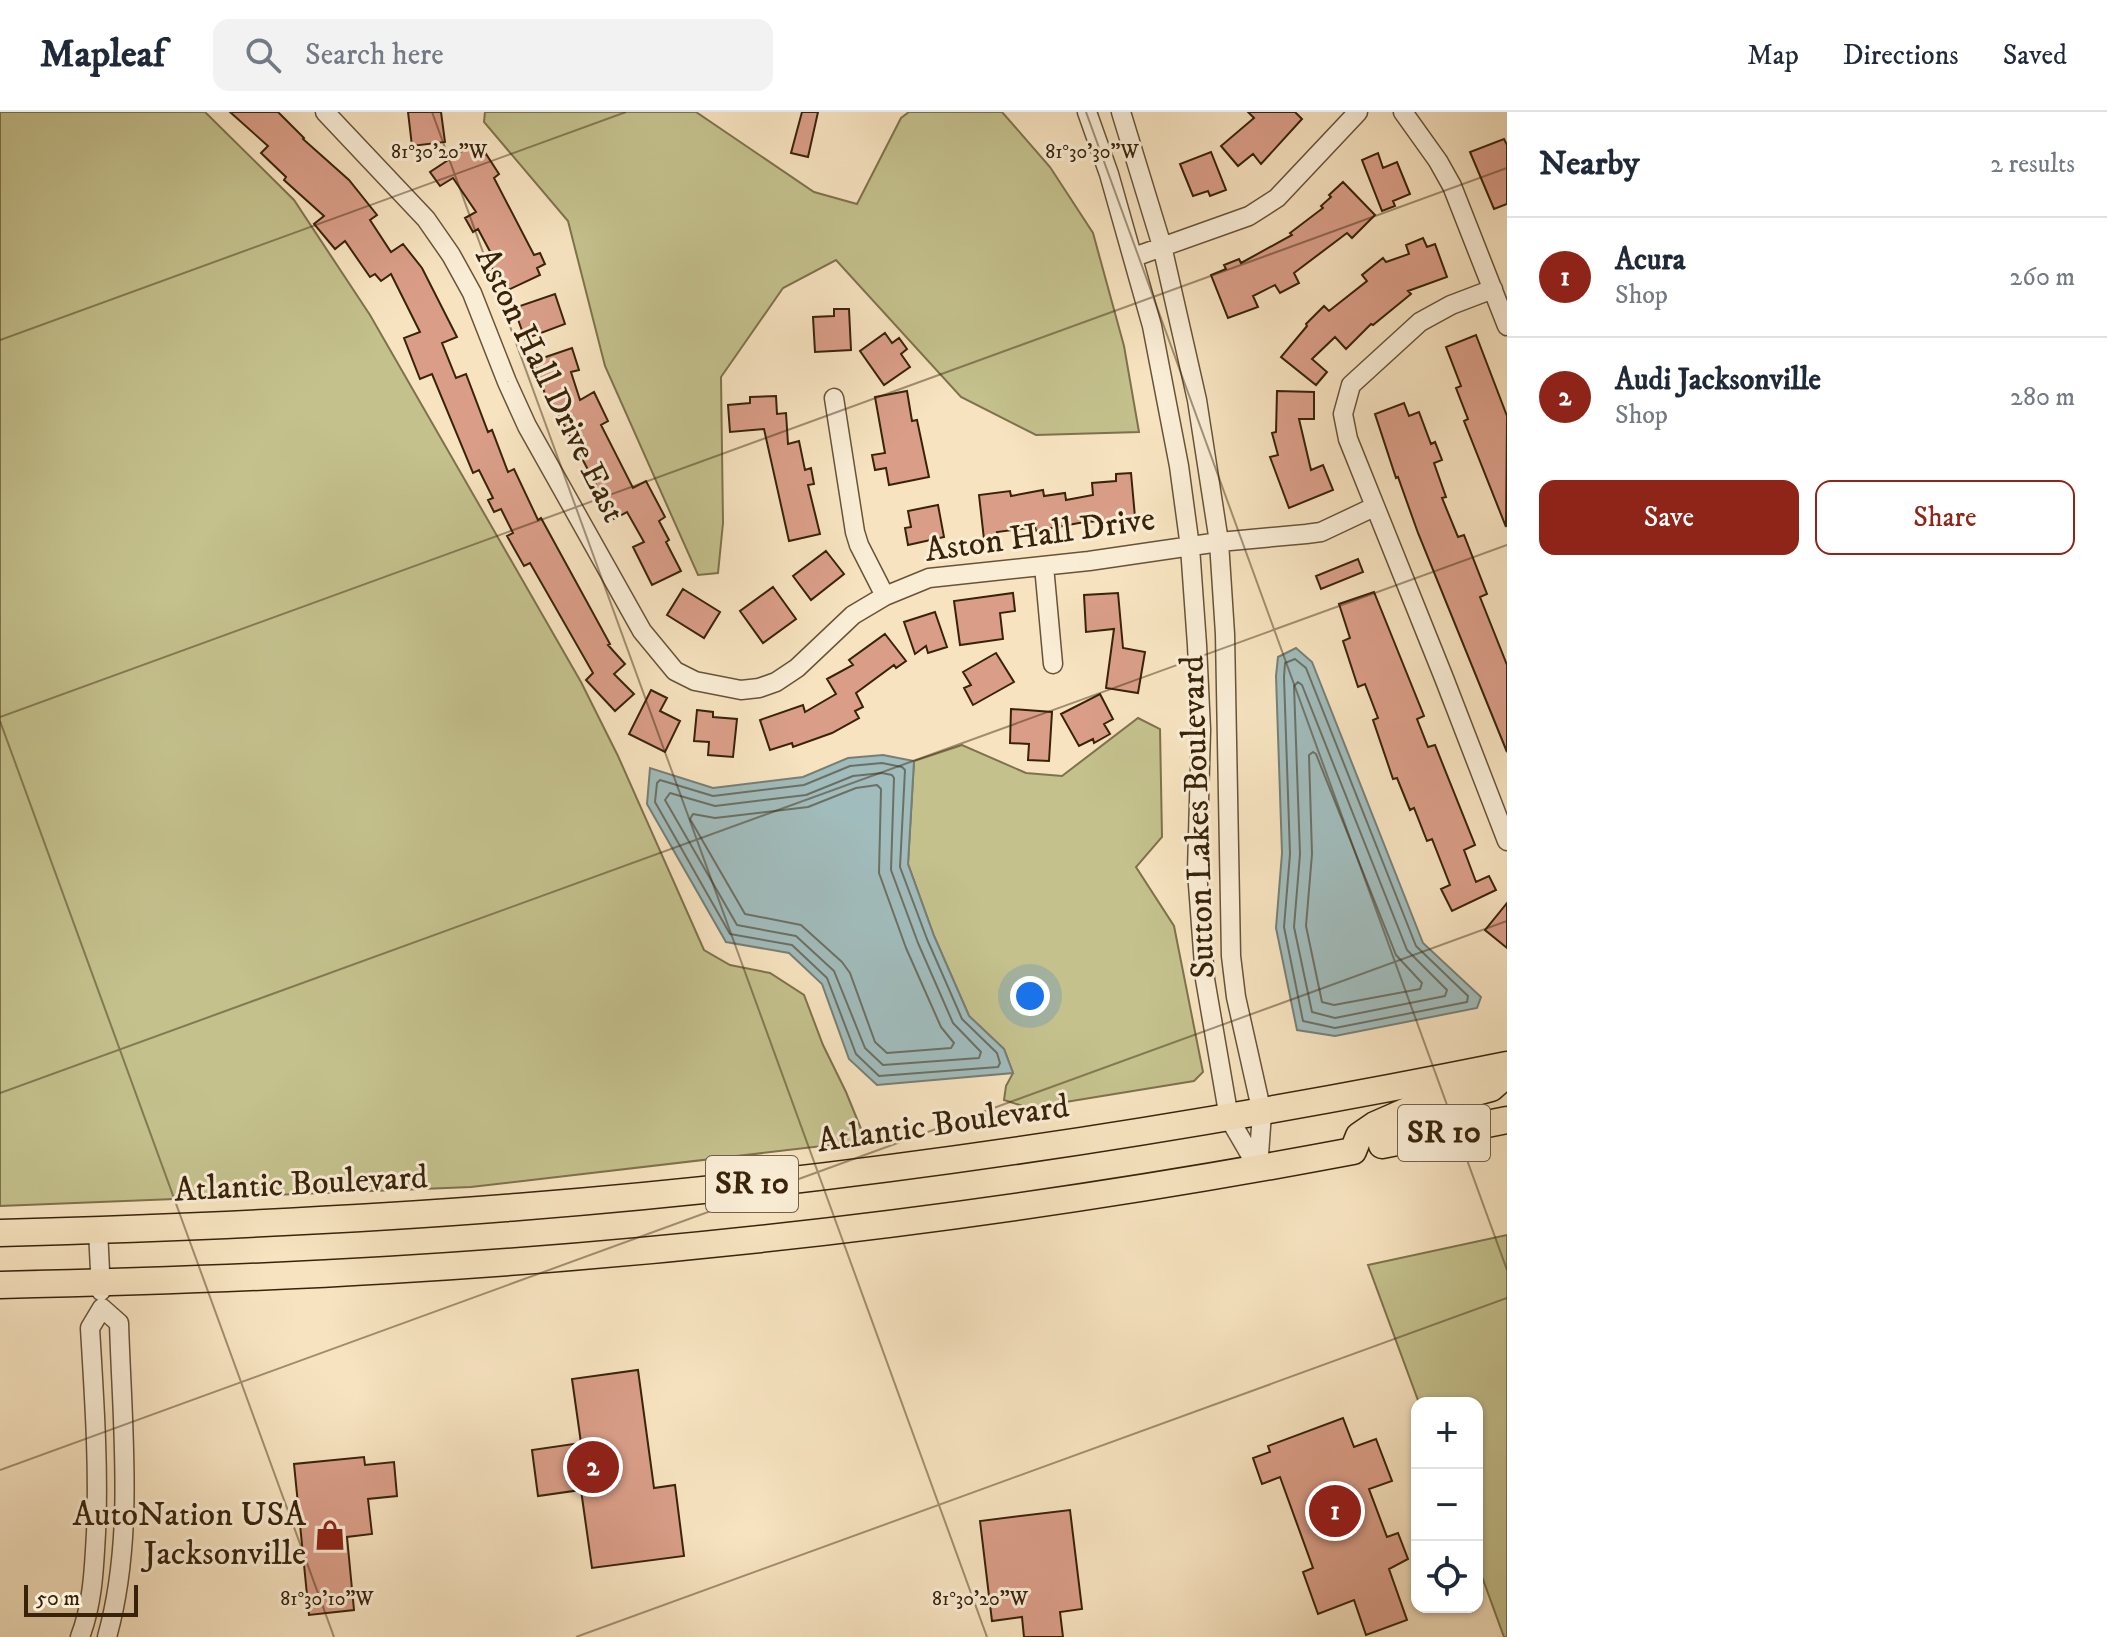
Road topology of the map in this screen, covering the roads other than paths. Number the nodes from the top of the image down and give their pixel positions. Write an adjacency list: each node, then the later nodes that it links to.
1 (1087, 112): 7 (street, Sutton Lakes Boulevard)
2 (1121, 112): 6 (street, Sutton Lakes Boulevard)
3 (1358, 112): 6 (street)
4 (1403, 112): 8 (street)
5 (330, 114): 17 (street, Aston Hall Drive East)
6 (1162, 246): 7 (street); 12 (street, Sutton Lakes Boulevard)
7 (1134, 257): 13 (street, Sutton Lakes Boulevard)
8 (1493, 289): 9 (street); 11 (street)
9 (1507, 326)
10 (834, 398): 15 (street)
11 (1374, 507): 12 (street, Aston Hall Drive); 20 (street)
12 (1219, 542): 13 (street, Aston Hall Drive); 18 (street, Sutton Lakes Boulevard)
13 (1190, 547): 14 (street, Aston Hall Drive); 19 (street, Sutton Lakes Boulevard)
14 (1044, 566): 15 (street, Aston Hall Drive); 16 (street)
15 (885, 596): 17 (street, Aston Hall Drive)
16 (1053, 664)
17 (710, 685)
18 (1228, 811): 19 (street); 23 (street, Sutton Lakes Boulevard)
19 (1198, 813): 24 (street, Sutton Lakes Boulevard)
20 (1507, 841)
21 (1507, 1065): 23 (highway, Atlantic Boulevard / SR 10)
22 (1507, 1074): 27 (highway, SR 10)
23 (1262, 1113): 24 (highway, Atlantic Boulevard / SR 10); 27 (street, Sutton Lakes Boulevard)
24 (1229, 1118): 27 (street, Sutton Lakes Boulevard); 28 (highway, Atlantic Boulevard / SR 10)
25 (1505, 1120): 26 (highway, SR 10)
26 (1382, 1145)
27 (1258, 1168): 31 (highway, SR 10)
28 (98, 1230): 29 (highway, Atlantic Boulevard / SR 10); 31 (street)
29 (0, 1233)
30 (0, 1285): 31 (highway, SR 10)
31 (101, 1295): 32 (street); 33 (street)
32 (96, 1527): 33 (street); 34 (street)
33 (122, 1529): 35 (street)
34 (80, 1637)
35 (107, 1637)

